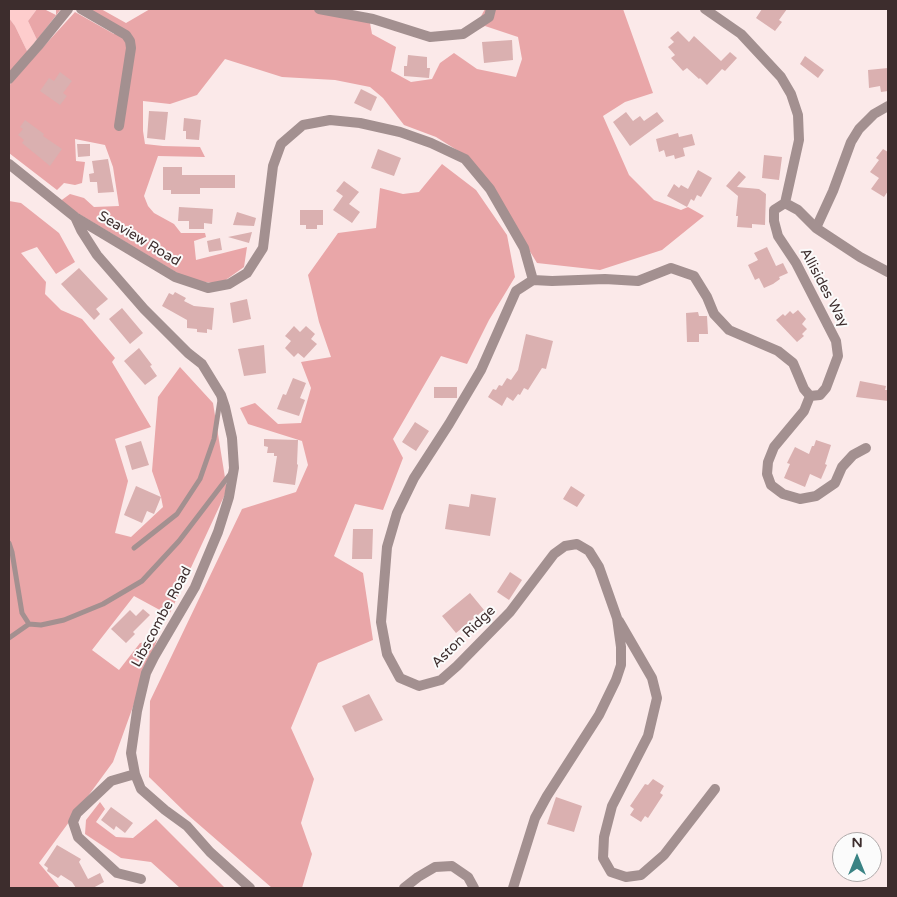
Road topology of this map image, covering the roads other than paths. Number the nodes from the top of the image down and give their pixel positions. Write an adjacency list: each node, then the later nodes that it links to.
1 (68, 9): 6 (street)
2 (81, 9): 8 (street)
3 (319, 9): 4 (street)
4 (491, 9)
5 (705, 9): 10 (street, Allisides Way)
6 (9, 79)
7 (888, 106): 12 (street)
8 (119, 126)
9 (9, 164): 11 (street, Seaview Road)
10 (785, 203): 12 (street); 16 (street, Allisides Way)
11 (75, 217): 14 (street, Seaview Road); 15 (street, Libscombe Road)
12 (816, 228): 13 (street)
13 (888, 272)
14 (533, 280): 16 (street); 21 (street, Aston Ridge)
15 (221, 395): 18 (street, Libscombe Road); 20 (lane)
16 (810, 396): 17 (street)
17 (866, 448)
18 (234, 468): 22 (lane); 24 (street, Libscombe Road)
19 (9, 544): 22 (lane)
20 (134, 548)
21 (618, 618): 25 (street); 30 (street, Aston Ridge)
22 (29, 624): 23 (lane)
23 (9, 638)
24 (135, 774): 26 (street); 27 (street, Libscombe Road)
25 (715, 789)
26 (141, 879)
27 (250, 888)
28 (404, 888): 29 (street)
29 (474, 888)
30 (513, 888)

